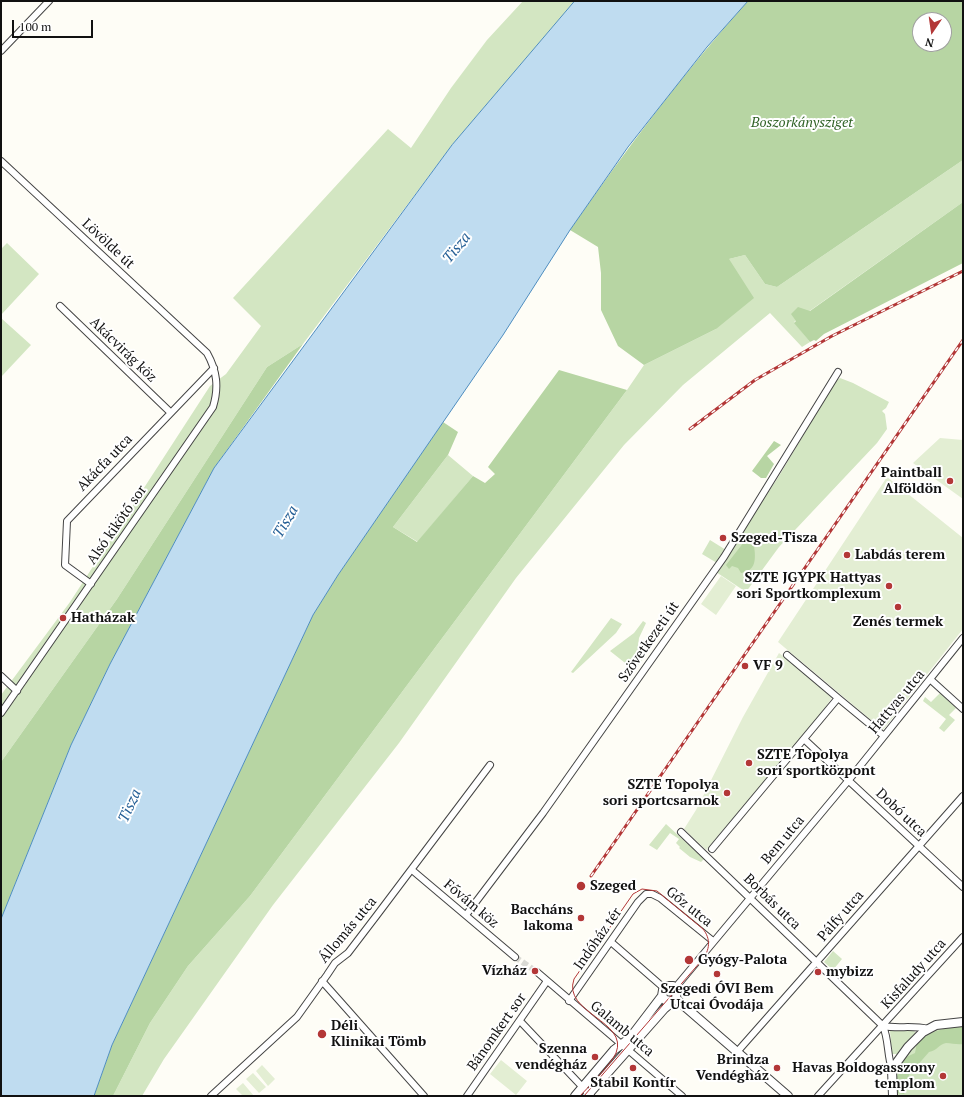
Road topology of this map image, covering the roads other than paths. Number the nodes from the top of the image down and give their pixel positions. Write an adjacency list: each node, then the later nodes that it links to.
1 (50, 1): 2 (street)
2 (1, 51)
3 (1, 161): 5 (street, Lövölde út)
4 (60, 306): 8 (street, Akácvirág köz)
5 (198, 345): 6 (street, Alsó kikötő sor)
6 (214, 368): 8 (street, Akácfa utca); 9 (street, Alsó kikötő sor)
7 (838, 372): 30 (street, Szövetkezeti út)
8 (170, 412): 9 (street, Akácfa utca)
9 (90, 584): 14 (street, Alsó kikötő sor)
10 (963, 638): 13 (street, Hattyas utca)
11 (787, 655): 15 (street)
12 (1, 676): 14 (street)
13 (931, 680): 16 (street); 18 (street, Hattyas utca)
14 (17, 690): 17 (street, Alsó kikötő sor)
15 (838, 698): 18 (street); 19 (street)
16 (963, 708)
17 (1, 713)
18 (884, 736): 21 (street, Hattyas utca)
19 (805, 740): 21 (street, Dobó utca); 25 (street)
20 (490, 765): 26 (street, Állomás utca)
21 (848, 781): 24 (street, Dobó utca); 29 (street, Bem utca)
22 (963, 796): 24 (street, Pálfy utca)
23 (681, 832): 29 (street, Borbás utca)
24 (919, 845): 27 (street, Dobó utca); 35 (street, Pálfy utca)
25 (712, 849)
26 (412, 870): 30 (street, Fővám köz); 37 (street, Állomás utca)
27 (963, 887)
28 (650, 893): 32 (street, Gőz utca); 33 (street, Indóház tér)
29 (751, 898): 32 (street, Bem utca); 35 (street, Borbás utca)
30 (466, 915): 34 (street, Fővám köz)
31 (963, 938): 45 (street, Kisfaludy utca)
32 (713, 941): 39 (street, Bem utca)
33 (611, 942): 40 (street); 42 (street, Indóház tér)
34 (515, 957)
35 (816, 962): 45 (street, Borbás utca); 49 (street, Pálfy utca)
36 (538, 972): 38 (street)
37 (322, 981): 53 (street, Állomás utca); 54 (street)
38 (547, 981): 42 (street, Galamb utca); 43 (street, Bánomkert sor)
39 (675, 988): 40 (street); 41 (street)
40 (663, 992): 41 (street); 47 (street)
41 (674, 1000): 48 (street); 49 (street)
42 (569, 1001): 47 (street, Galamb utca)
43 (520, 1020): 51 (street); 55 (street, Bánomkert sor)
44 (963, 1022): 46 (street)
45 (883, 1026): 46 (street); 50 (street); 59 (street, Kisfaludy utca)
46 (928, 1029): 50 (street)
47 (620, 1044): 48 (street, Galamb utca); 51 (street)
48 (628, 1049): 52 (street); 57 (street, Galamb utca)
49 (737, 1052): 58 (street)
50 (892, 1069): 60 (street)
51 (583, 1087): 52 (street); 56 (street)
52 (589, 1095)
53 (211, 1096)
54 (424, 1096)
55 (467, 1096)
56 (576, 1096)
57 (682, 1096)
58 (788, 1096)
59 (818, 1096)
60 (893, 1096)

